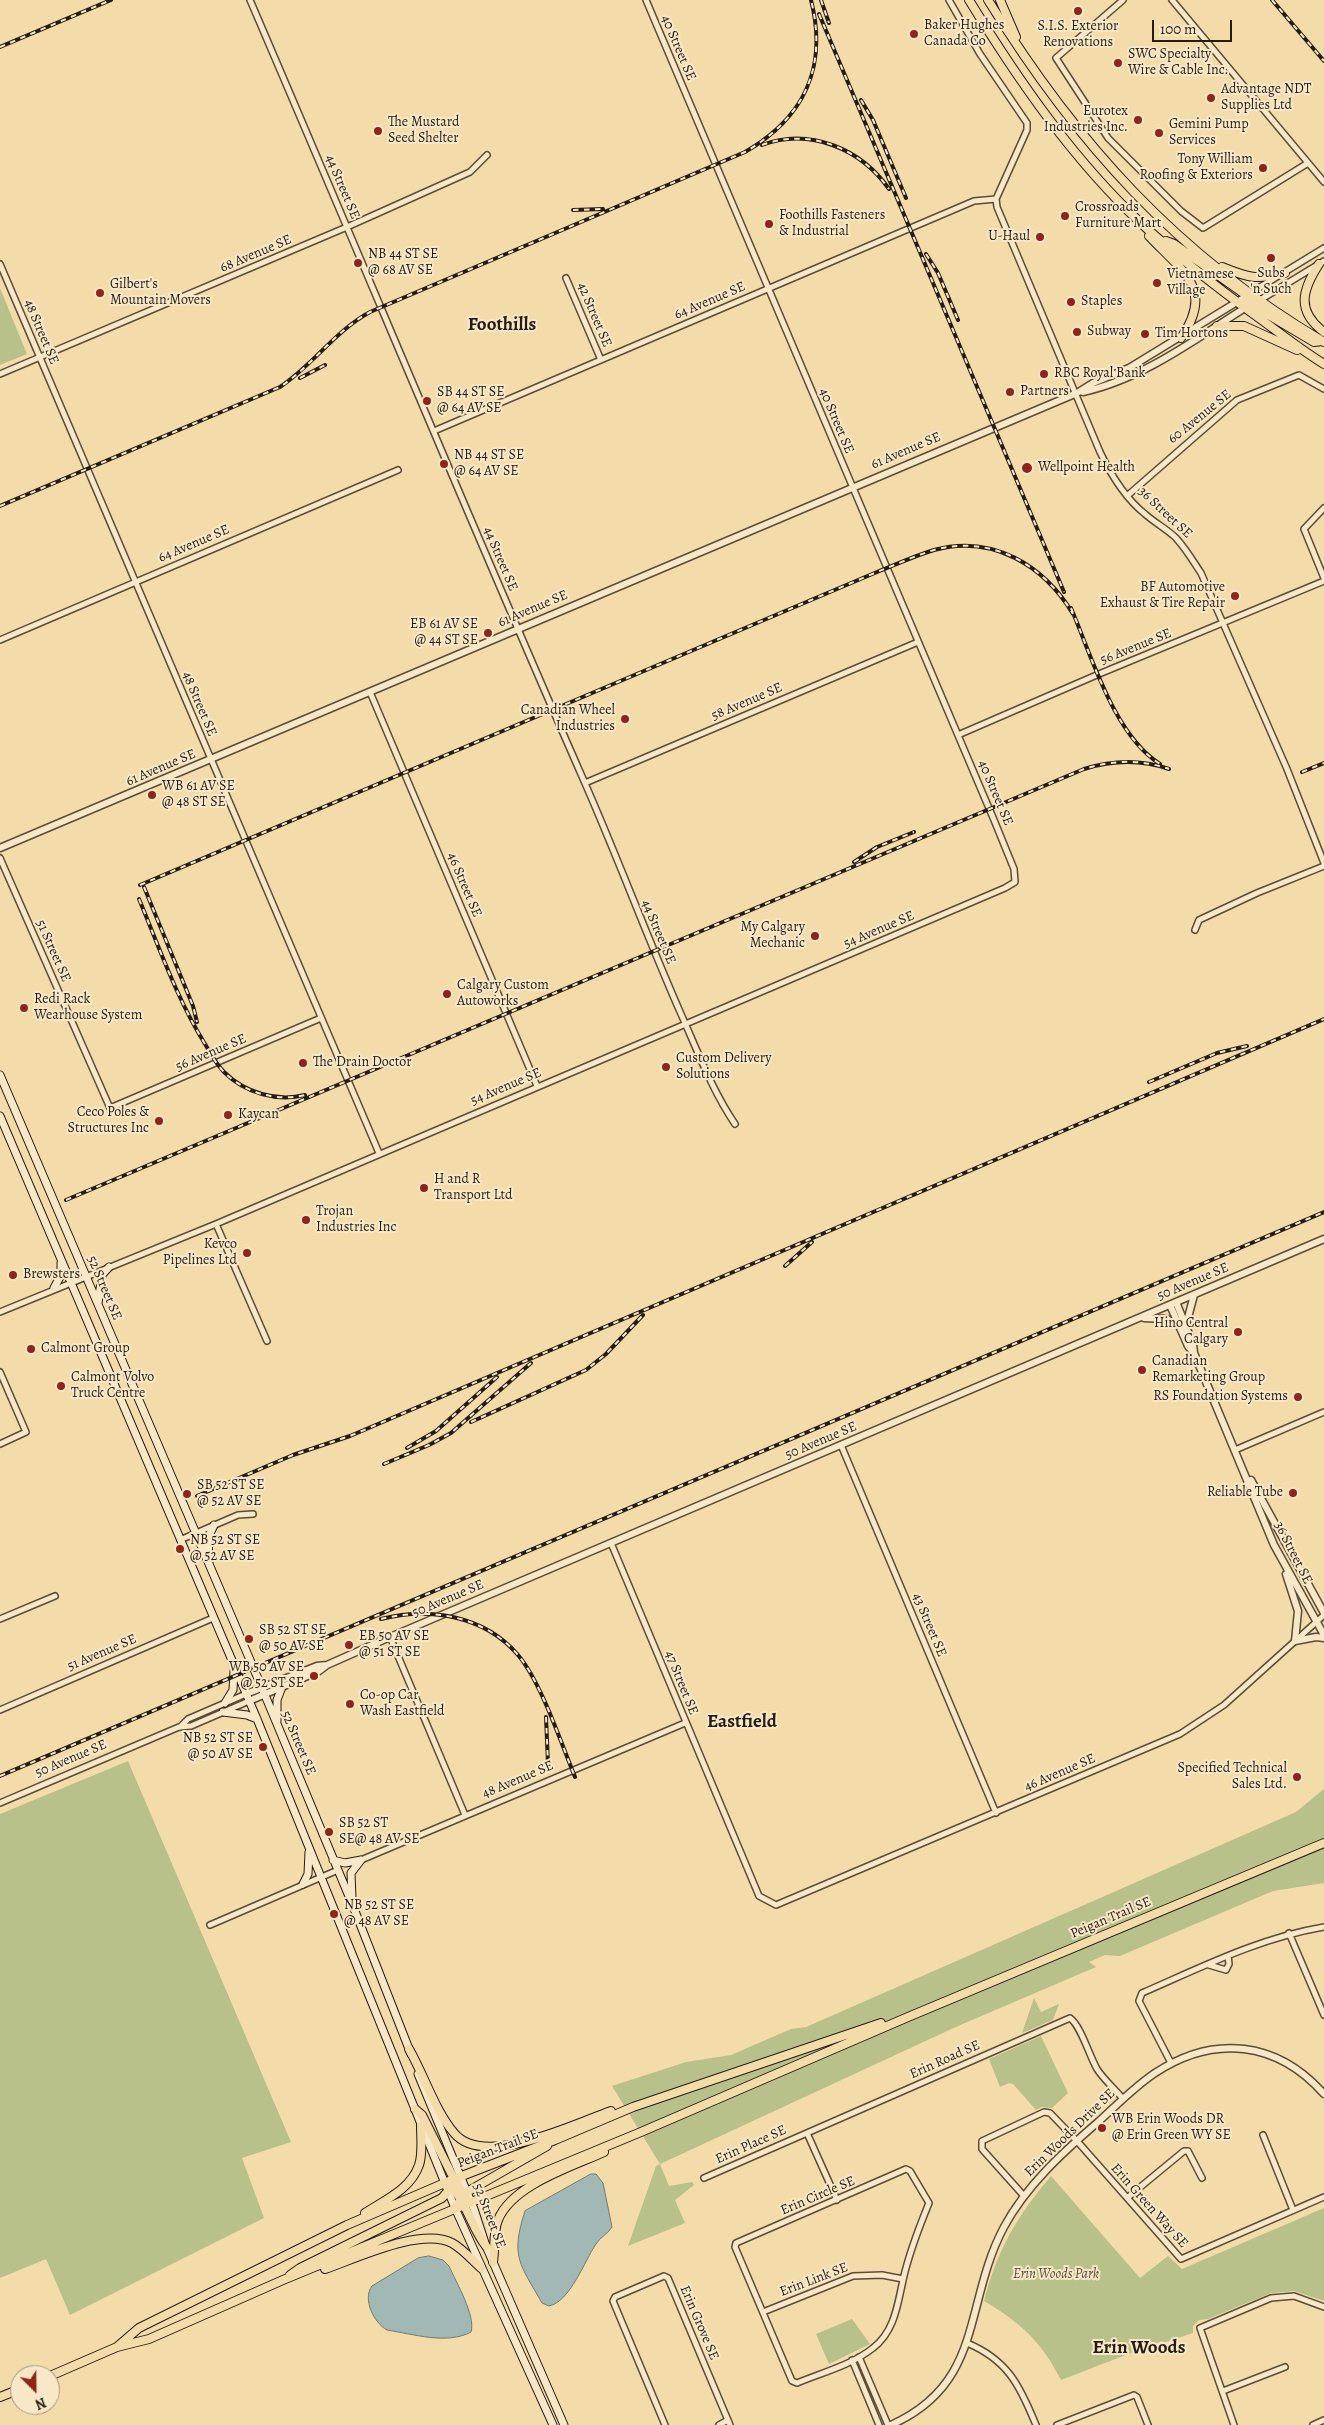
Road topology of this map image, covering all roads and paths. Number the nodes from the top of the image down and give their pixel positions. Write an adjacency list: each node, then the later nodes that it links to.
1 (250, 0): 15 (street, 44 Street SE)
2 (646, 0): 23 (street, 40 Street SE)
3 (949, 0): 13 (street)
4 (969, 0): 14 (main road)
5 (988, 0): 9 (main road)
6 (1000, 0): 9 (main road)
7 (1122, 0): 11 (street)
8 (1172, 0): 11 (street)
9 (1027, 61): 18 (main road)
10 (487, 155): 15 (street, 68 Avenue SE)
11 (1308, 163): 12 (street)
12 (1324, 182)
13 (996, 199): 23 (street, 64 Avenue SE); 37 (street, 36 Street SE)
14 (1144, 225): 16 (main road); 30 (main road)
15 (347, 227): 32 (street, 68 Avenue SE); 38 (street, 44 Street SE)
16 (1161, 240): 24 (main road); 26 (main road)
17 (1324, 248): 21 (street, 61 Avenue SE)
18 (1208, 261): 21 (main road); 24 (main road)
19 (1321, 262): 25 (street, 61 Avenue SE); 29 (main road)
20 (0, 264): 32 (street, 48 Street SE)
21 (1285, 273): 24 (street, 61 Avenue SE)
22 (566, 278): 33 (street, 42 Street SE)
23 (767, 289): 33 (street, 64 Avenue SE); 40 (street, 40 Street SE)
24 (1249, 294): 25 (main road); 26 (street, 61 Avenue SE)
25 (1260, 300): 27 (street, 61 Avenue SE); 31 (main road)
26 (1236, 302): 27 (main road); 30 (street, 61 Avenue SE)
27 (1248, 306): 28 (street, 61 Avenue SE); 31 (main road); 34 (main road)
28 (1217, 326): 34 (main road); 37 (street, 61 Avenue SE)
29 (1324, 332)
30 (1181, 338): 37 (street, 61 Avenue SE)
31 (1324, 341)
32 (40, 357): 35 (street, 68 Avenue SE); 44 (street, 48 Street SE)
33 (601, 360): 38 (street, 64 Avenue SE)
34 (1321, 362)
35 (0, 374)
36 (1324, 389): 41 (street, 60 Avenue SE)
37 (1076, 393): 40 (street, 61 Avenue SE); 41 (street, 36 Street SE)
38 (434, 431): 46 (street, 44 Street SE)
39 (398, 470): 44 (street, 64 Avenue SE)
40 (852, 487): 46 (street, 61 Avenue SE); 48 (street, 40 Street SE)
41 (1127, 496): 45 (street, 36 Street SE)
42 (1324, 508): 43 (street)
43 (1324, 579): 45 (street, 56 Avenue SE)
44 (135, 582): 47 (street, 64 Avenue SE); 51 (street, 48 Street SE)
45 (1224, 624): 50 (street, 56 Avenue SE); 55 (street, 36 Street SE)
46 (517, 629): 49 (street, 61 Avenue SE); 52 (street, 44 Street SE)
47 (0, 640)
48 (918, 642): 50 (street, 40 Street SE); 52 (street, 58 Avenue SE)
49 (370, 692): 51 (street, 61 Avenue SE); 61 (street, 46 Street SE)
50 (958, 735): 56 (street, 40 Street SE)
51 (211, 760): 53 (street, 61 Avenue SE); 58 (street, 48 Street SE)
52 (585, 783): 59 (street, 44 Street SE)
53 (0, 848)
54 (0, 858): 62 (street, 51 Street SE)
55 (1324, 865): 57 (street)
56 (1016, 878): 59 (street, 54 Avenue SE)
57 (1195, 930)
58 (321, 1018): 62 (street, 56 Avenue SE); 65 (street, 48 Street SE)
59 (685, 1023): 61 (street, 54 Avenue SE); 64 (street, 44 Street SE)
60 (0, 1075): 70 (main road, 52 Street SE)
61 (537, 1086): 65 (street, 54 Avenue SE)
62 (110, 1108)
63 (0, 1116): 68 (main road, 52 Street SE)
64 (735, 1124)
65 (379, 1154): 66 (street, 54 Avenue SE)
66 (216, 1224): 69 (street, 54 Avenue SE); 79 (street)
67 (1324, 1239): 73 (street, 50 Avenue SE)
68 (61, 1260): 71 (main road, 52 Street SE); 72 (main road)
69 (109, 1266): 70 (street, 54 Avenue SE); 75 (main road)
70 (85, 1275): 71 (street, 54 Avenue SE); 75 (main road, 52 Street SE)
71 (70, 1282): 72 (street, 54 Avenue SE); 88 (main road, 52 Street SE)
72 (54, 1288): 76 (street, 54 Avenue SE)
73 (1194, 1295): 74 (street, 50 Avenue SE); 78 (street)
74 (1173, 1304): 77 (street, 50 Avenue SE); 78 (street, 36 Street SE)
75 (98, 1306): 87 (main road, 52 Street SE)
76 (0, 1312)
77 (1140, 1318): 78 (street); 83 (street, 50 Avenue SE)
78 (1182, 1326): 84 (street, 36 Street SE)
79 (267, 1341)
80 (0, 1372): 82 (street)
81 (1324, 1412): 84 (street)
82 (0, 1444)
83 (841, 1445): 89 (street, 50 Avenue SE); 115 (street, 43 Street SE)
84 (1235, 1450): 90 (street, 36 Street SE); 93 (street, 36 Street SE)
85 (252, 1514): 86 (street)
86 (214, 1525): 87 (street); 91 (main road)
87 (194, 1534): 88 (street); 91 (main road, 52 Street SE)
88 (180, 1540): 96 (main road, 52 Street SE)
89 (611, 1543): 99 (street, 50 Avenue SE); 111 (street, 47 Street SE)
90 (1283, 1563): 98 (street, 36 Street SE); 101 (street)
91 (209, 1566): 105 (main road, 52 Street SE)
92 (55, 1596): 97 (street)
93 (1314, 1597): 94 (street); 95 (street, 36 Street SE)
94 (1324, 1600)
95 (1324, 1614): 98 (street, 46 Avenue SE)
96 (213, 1618): 102 (main road, 52 Street SE); 108 (street, 51 Avenue SE)
97 (0, 1619)
98 (1315, 1622): 100 (street, 36 Street SE); 101 (street, 46 Avenue SE)
99 (390, 1637): 103 (street, 50 Avenue SE); 116 (street)
100 (1324, 1637): 101 (street)
101 (1295, 1641): 115 (street, 46 Avenue SE)
102 (234, 1665): 106 (main road, 52 Street SE); 107 (main road)
103 (327, 1665): 104 (street, 50 Avenue SE); 105 (street, 50 Avenue SE)
104 (282, 1687): 105 (street, 50 Avenue SE); 113 (main road)
105 (263, 1691): 106 (street, 50 Avenue SE); 113 (main road, 52 Street SE)
106 (248, 1698): 107 (street, 50 Avenue SE); 109 (street, 50 Avenue SE); 110 (main road, 52 Street SE)
107 (226, 1703): 112 (street, 50 Avenue SE)
108 (0, 1710)
109 (223, 1712): 110 (main road); 112 (street, 50 Avenue SE)
110 (257, 1719): 117 (main road, 52 Street SE)
111 (685, 1723): 116 (street, 48 Avenue SE); 125 (street, 47 Street SE)
112 (179, 1727): 114 (street, 50 Avenue SE)
113 (278, 1727): 119 (main road, 52 Street SE)
114 (0, 1802)
115 (996, 1813): 125 (street, 46 Avenue SE)
116 (465, 1814): 120 (street, 48 Avenue SE)
117 (308, 1842): 122 (main road, 52 Street SE); 123 (main road)
118 (1324, 1843): 132 (main road, Peigan Trail SE)
119 (333, 1860): 120 (main road); 121 (main road, 52 Street SE)
120 (361, 1860): 124 (main road)
121 (338, 1870): 122 (street); 124 (main road, 52 Street SE)
122 (322, 1876): 123 (street); 138 (main road, 52 Street SE)
123 (303, 1884): 126 (street)
124 (353, 1906): 133 (main road, 52 Street SE)
125 (776, 1906)
126 (210, 1925)
127 (1324, 1927): 128 (street)
128 (1289, 1933): 129 (street); 131 (street)
129 (1228, 1956): 130 (street); 130 (street)
130 (1208, 1964): 134 (street)
131 (1324, 2015)
132 (908, 2017): 137 (main road, Peigan Trail SE); 140 (main road, Peigan Trail SE)
133 (409, 2049): 137 (main road); 148 (main road, 52 Street SE)
134 (1171, 2063): 135 (street, Erin Woods Drive SE); 136 (street, Erin Woods Drive SE)
135 (1324, 2094)
136 (1124, 2099): 141 (street, Erin Road SE); 144 (street, Erin Woods Drive SE)
137 (633, 2107): 143 (main road, Peigan Trail SE)
138 (414, 2109): 139 (main road, 52 Street SE); 148 (main road)
139 (421, 2126): 147 (main road, 52 Street SE); 156 (main road)
140 (640, 2132): 154 (main road, Peigan Trail SE); 158 (main road)
141 (807, 2133): 145 (street, Erin Place SE); 153 (street)
142 (1263, 2135): 155 (street)
143 (555, 2140): 148 (main road, Peigan Trail SE); 152 (main road)
144 (1076, 2141): 149 (street, Erin Woods Drive SE); 149 (street, Erin Green Way SE); 151 (street, Erin Green Way SE)
145 (704, 2178)
146 (1202, 2178): 151 (street)
147 (445, 2183): 148 (main road, Peigan Trail SE); 156 (main road, Peigan Trail SE)
148 (454, 2184): 152 (main road); 152 (main road, 52 Street SE); 162 (main road)
149 (1024, 2196): 165 (street, Erin Woods Drive SE)
150 (1324, 2197): 155 (street, Erin Green Way SE)
151 (1127, 2198): 155 (street, Erin Green Way SE)
152 (461, 2200): 154 (main road, Peigan Trail SE); 157 (main road); 159 (main road, 52 Street SE); 160 (main road, Peigan Trail SE)
153 (837, 2200): 161 (street, Erin Circle SE); 164 (street, Erin Circle SE)
154 (471, 2202): 157 (main road, 52 Street SE)
155 (1293, 2210)
156 (347, 2224): 166 (main road, Peigan Trail SE)
157 (486, 2246): 158 (main road, 52 Street SE)
158 (493, 2262): 175 (main road, 52 Street SE)
159 (481, 2268): 160 (main road); 174 (main road, 52 Street SE)
160 (306, 2272): 162 (main road, Peigan Trail SE)
161 (903, 2279): 164 (street, Erin Link SE); 167 (street, Erin Circle SE)
162 (283, 2280): 166 (main road, Peigan Trail SE)
163 (1324, 2307): 171 (street)
164 (763, 2312): 168 (street, Erin Circle SE)
165 (967, 2343): 179 (street, Erin Woods Drive SE); 180 (street)
166 (117, 2347): 170 (main road, Peigan Trail SE)
167 (859, 2357): 168 (street, Erin Circle SE); 179 (street)
168 (852, 2360): 178 (street)
169 (1285, 2366): 171 (street)
170 (60, 2372)
171 (1223, 2391): 183 (street)
172 (1324, 2420): 184 (street)
173 (729, 2423): 176 (street, Erin Grove SE); 177 (street, Erin Grove SE)
174 (553, 2425)
175 (564, 2425)
176 (665, 2425)
177 (719, 2425)
178 (879, 2425)
179 (889, 2425)
180 (1036, 2425)
181 (1057, 2425): 182 (street)
182 (1148, 2425)
183 (1234, 2425)
184 (1313, 2425)

